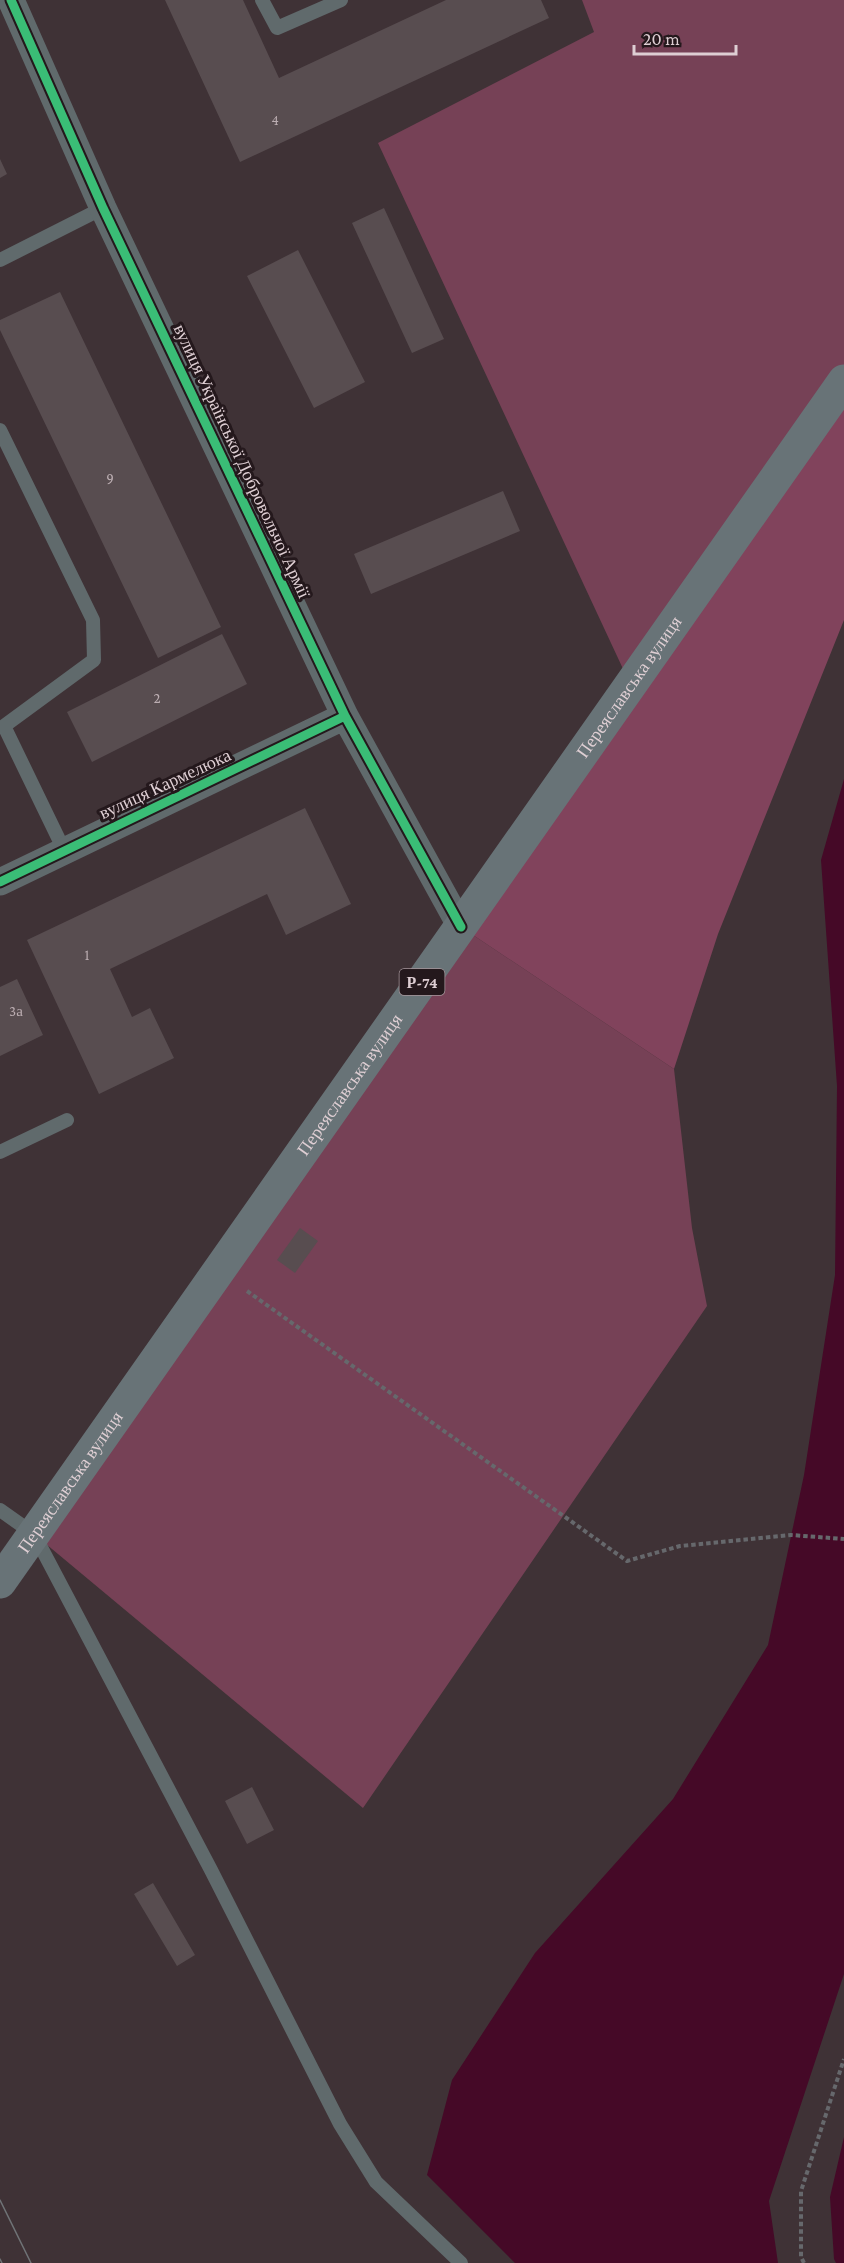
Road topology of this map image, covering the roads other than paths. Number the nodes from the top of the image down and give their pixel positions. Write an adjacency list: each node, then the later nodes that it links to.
1 (11, 0): 4 (street, вулиця Української Добровольчої Армії)
2 (262, 0): 3 (lane)
3 (340, 0)
4 (103, 208): 5 (lane); 8 (street, вулиця Української Добровольчої Армії)
5 (0, 260)
6 (844, 381): 12 (main road, Переяславська вулиця / Р-74)
7 (0, 430): 9 (lane)
8 (345, 716): 10 (street, вулиця Кармелюка); 12 (street, вулиця Української Добровольчої Армії)
9 (2, 726): 10 (lane)
10 (64, 850): 11 (street, вулиця Кармелюка)
11 (0, 882)
12 (461, 927): 16 (main road, Переяславська вулиця / Р-74)
13 (67, 1120): 14 (lane)
14 (0, 1152)
15 (0, 1510): 16 (lane)
16 (34, 1534): 17 (main road, Переяславська вулиця / Р-74); 18 (lane)
17 (0, 1582)
18 (461, 2263)

